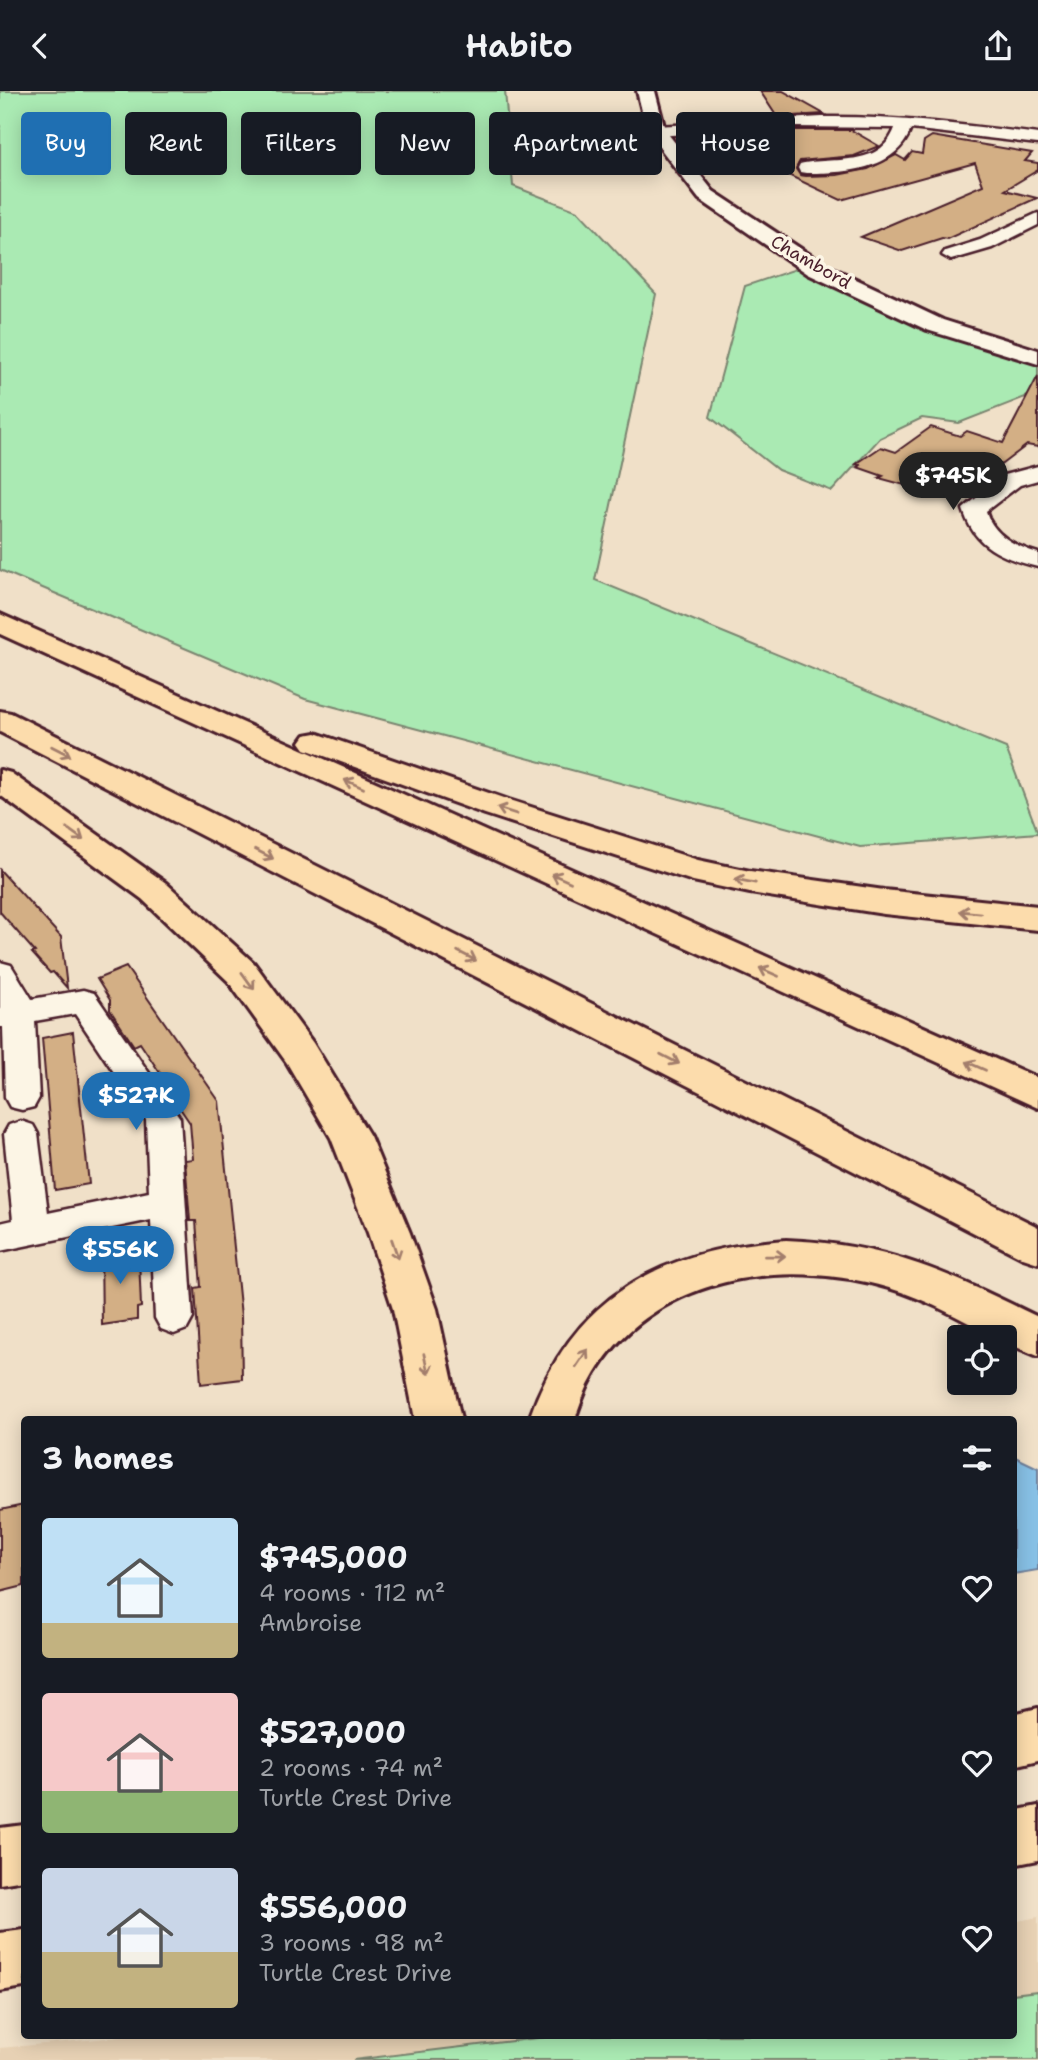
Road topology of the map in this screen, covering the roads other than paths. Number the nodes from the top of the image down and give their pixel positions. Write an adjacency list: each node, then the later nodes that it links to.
1 (646, 91): 2 (street, Chambord)
2 (651, 112)
3 (905, 123): 4 (street); 6 (street); 7 (street)
4 (662, 131)
5 (662, 139): 10 (street, Chambord)
6 (1038, 139)
7 (806, 168)
8 (1038, 218): 9 (street)
9 (951, 255)
10 (1038, 357)
11 (1038, 473): 12 (street)
12 (1038, 560)
13 (0, 622): 14 (main road)
14 (32, 638): 17 (main road, one-way to 14); 20 (main road, one-way to 14)
15 (0, 720): 25 (main road, one-way to 25)
16 (0, 780): 28 (main road, one-way to 28)
17 (1038, 918)
18 (0, 972): 19 (street)
19 (10, 1014): 21 (street); 23 (street)
20 (1038, 1094)
21 (22, 1098)
22 (21, 1134): 24 (street)
23 (166, 1203): 24 (street); 26 (street)
24 (16, 1234)
25 (1038, 1246)
26 (174, 1318)
27 (1038, 1338): 29 (main road, one-way to 27)
28 (437, 1416)
29 (553, 1416)
30 (1038, 1734): 31 (main road)
31 (1017, 1739)
32 (1038, 1833): 33 (main road)
33 (1017, 1837)
34 (21, 1853): 35 (main road)
35 (0, 1856)
36 (21, 1959): 37 (main road)
37 (0, 1962)

